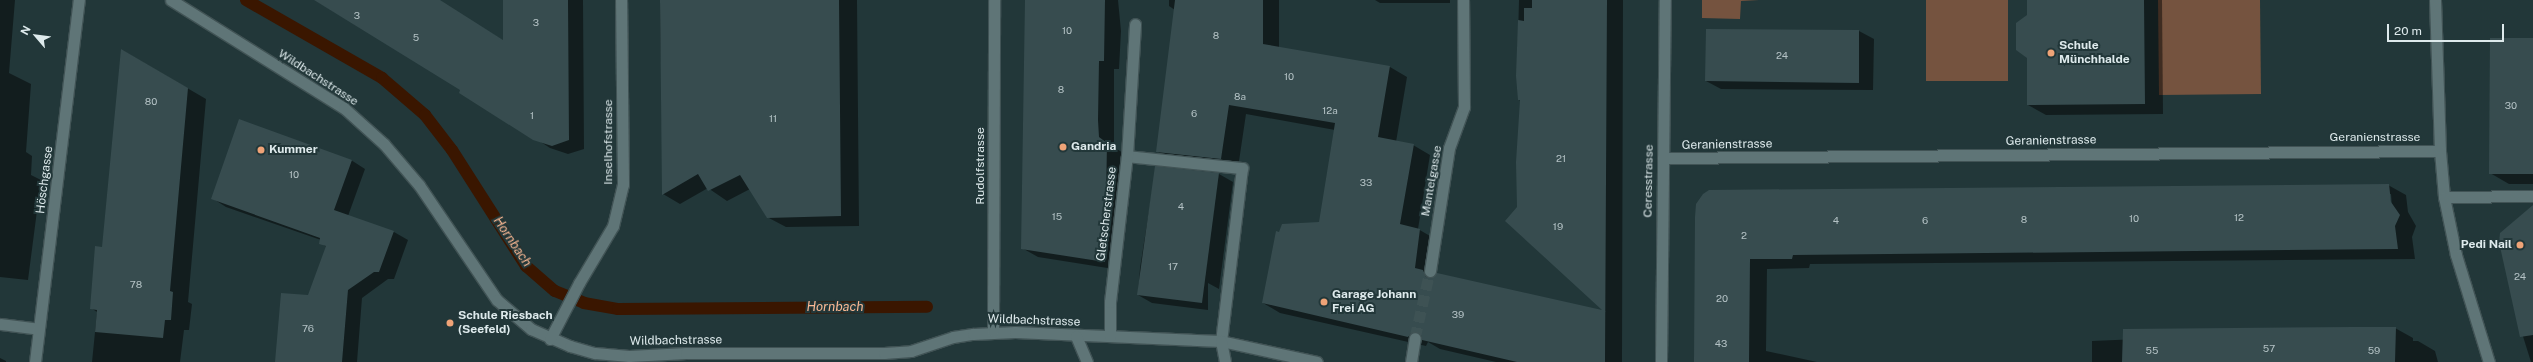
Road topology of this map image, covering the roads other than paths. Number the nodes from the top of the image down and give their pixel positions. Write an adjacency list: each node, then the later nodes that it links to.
1 (79, 0): 16 (street, Höschgasse)
2 (171, 0): 21 (street, Wildbachstrasse)
3 (621, 0): 21 (street, Inselhofstrasse)
4 (994, 0): 17 (street, Rudolfstrasse)
5 (1463, 0): 14 (street, Mantelgasse)
6 (1665, 0): 11 (street, Ceresstrasse)
7 (2435, 0): 9 (street)
8 (1135, 24): 10 (street, Gletscherstrasse)
9 (2440, 151): 11 (street, Geranienstrasse); 13 (street)
10 (1127, 156): 19 (street, Gletscherstrasse); 22 (street)
11 (1663, 158): 30 (street, Ceresstrasse)
12 (2533, 196): 13 (street)
13 (2444, 197): 31 (street)
14 (1430, 272)
15 (0, 324): 16 (street)
16 (39, 329): 25 (street, Höschgasse)
17 (993, 332): 18 (street, Wildbachstrasse); 23 (street, Wildbachstrasse)
18 (1076, 336): 19 (street, Wildbachstrasse); 26 (street)
19 (1110, 336): 22 (street, Wildbachstrasse)
20 (1415, 338): 29 (street)
21 (550, 339): 24 (street, Wildbachstrasse)
22 (1221, 342): 27 (street); 28 (street, Wildbachstrasse)
23 (710, 358): 24 (street, Wildbachstrasse)
24 (629, 359)
25 (35, 362)
26 (1087, 362)
27 (1225, 362)
28 (1317, 362)
29 (1411, 362)
30 (1661, 362)
31 (2489, 362)

